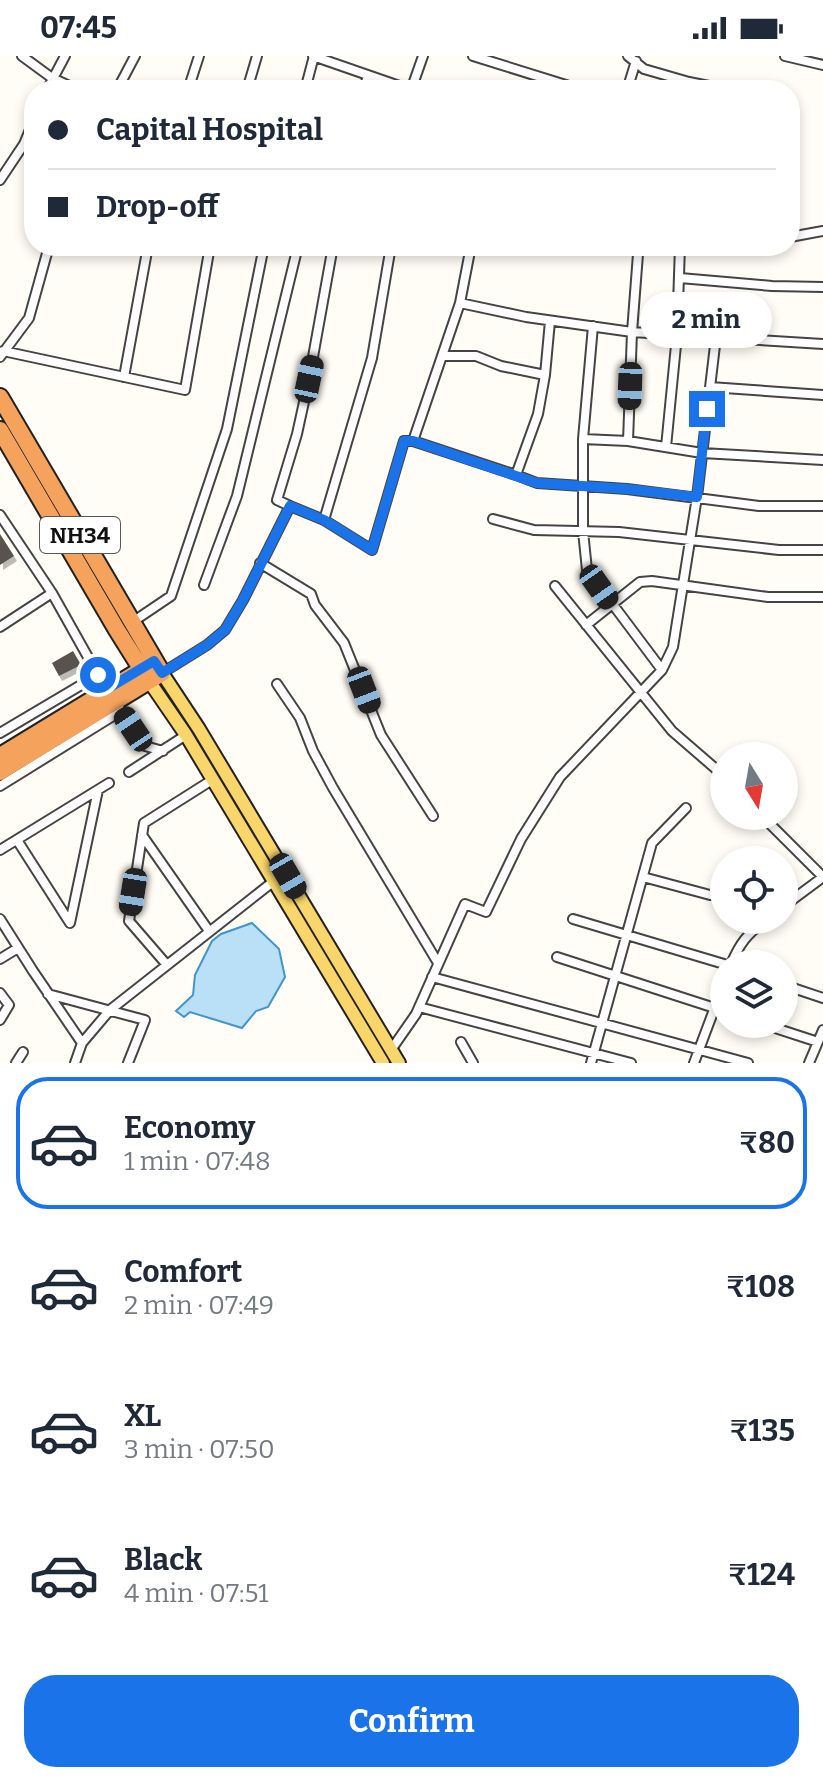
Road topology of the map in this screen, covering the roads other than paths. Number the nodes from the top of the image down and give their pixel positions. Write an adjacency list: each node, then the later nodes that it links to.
1 (22, 56): 13 (street)
2 (65, 56): 13 (street)
3 (135, 56): 15 (street)
4 (199, 56): 16 (street)
5 (257, 56): 17 (street)
6 (313, 56): 12 (street); 18 (street)
7 (423, 56): 21 (street)
8 (473, 56): 22 (street)
9 (785, 56): 11 (street)
10 (634, 58): 23 (street); 24 (street)
11 (823, 65)
12 (368, 75): 19 (street); 20 (street)
13 (52, 78): 14 (street)
14 (56, 80)
15 (122, 80)
16 (191, 80)
17 (250, 80)
18 (307, 80)
19 (367, 80)
20 (382, 80)
21 (415, 80)
22 (550, 80)
23 (629, 80)
24 (672, 80)
25 (24, 151): 26 (street)
26 (0, 180)
27 (823, 231): 28 (street)
28 (800, 235)
29 (46, 256): 48 (street)
30 (146, 256): 51 (street)
31 (208, 256): 51 (street)
32 (262, 256): 81 (street)
33 (296, 256): 75 (street)
34 (331, 256): 65 (street)
35 (389, 256): 69 (street)
36 (469, 256): 41 (street)
37 (638, 256): 44 (street)
38 (680, 256): 39 (street)
39 (680, 278): 40 (street); 45 (street)
40 (823, 287)
41 (460, 303): 42 (street); 49 (street)
42 (550, 321): 43 (street); 50 (street)
43 (593, 326): 44 (street); 56 (street)
44 (632, 332): 45 (street); 58 (street)
45 (677, 335): 46 (street); 59 (street)
46 (716, 337): 47 (street); 52 (street)
47 (823, 344)
48 (2, 354): 51 (street)
49 (442, 356): 50 (street); 57 (street)
50 (545, 375): 62 (street)
51 (124, 377)
52 (710, 387): 53 (street); 60 (street)
53 (823, 395)
54 (0, 397): 55 (highway, NH34 / NH34)
55 (10, 436): 73 (highway, NH34 / NH34)
56 (583, 439): 58 (street); 63 (street)
57 (413, 441): 62 (street); 69 (street)
58 (628, 441): 59 (street)
59 (666, 447): 60 (street)
60 (702, 453): 61 (street); 64 (street)
61 (823, 460)
62 (516, 475): 63 (street)
63 (582, 487): 64 (street); 70 (street)
64 (697, 497): 66 (street); 71 (street)
65 (290, 506): 69 (street); 74 (street)
66 (823, 506)
67 (0, 516): 78 (street)
68 (493, 519): 70 (street)
69 (324, 520)
70 (583, 531): 71 (street); 80 (street)
71 (690, 541): 72 (street); 76 (street)
72 (823, 550)
73 (84, 557): 81 (highway, NH34 / NH34); 85 (highway, NH34)
74 (260, 563): 85 (street); 101 (street)
75 (204, 585)
76 (683, 585): 79 (street); 80 (street); 84 (street)
77 (555, 586): 82 (street)
78 (52, 593): 83 (street); 88 (street)
79 (823, 597)
80 (611, 604): 82 (street); 84 (street)
81 (131, 623): 85 (highway, NH34 / NH34)
82 (586, 625): 87 (street)
83 (0, 627)
84 (662, 670): 87 (street)
85 (152, 671): 88 (highway); 90 (main road); 142 (main road)
86 (277, 684): 121 (street)
87 (640, 693): 93 (street); 121 (street)
88 (110, 694): 89 (street); 91 (street); 92 (highway); 94 (highway); 98 (street)
89 (0, 733)
90 (186, 735): 91 (street); 96 (main road)
91 (163, 751): 95 (street)
92 (0, 756)
93 (710, 764)
94 (0, 772)
95 (129, 772)
96 (212, 780): 103 (street); 108 (main road)
97 (109, 783): 99 (street)
98 (0, 786)
99 (98, 790): 104 (street); 104 (street)
100 (686, 808): 106 (street)
101 (433, 816)
102 (776, 830): 107 (street)
103 (142, 835): 113 (street); 122 (street)
104 (17, 840): 105 (street)
105 (0, 850)
106 (643, 877): 109 (street); 115 (street)
107 (823, 877): 110 (street)
108 (274, 881): 113 (street); 142 (main road)
109 (710, 895)
110 (798, 896)
111 (0, 919): 116 (street)
112 (573, 919): 115 (street)
113 (209, 931): 122 (street)
114 (748, 934): 117 (street)
115 (627, 935): 120 (street); 123 (street)
116 (18, 948): 119 (street); 127 (street)
117 (736, 950)
118 (557, 957): 123 (street)
119 (0, 959)
120 (710, 960)
121 (438, 963): 124 (street)
122 (167, 965): 131 (street)
123 (615, 976): 130 (street); 134 (street)
124 (432, 977): 129 (street); 134 (street)
125 (798, 990): 128 (street)
126 (0, 993): 133 (street)
127 (48, 994): 131 (street); 139 (street)
128 (823, 998)
129 (419, 1007): 142 (street); 143 (street)
130 (710, 1007)
131 (110, 1010): 139 (street); 146 (street)
132 (710, 1018): 140 (street)
133 (0, 1020)
134 (602, 1023): 140 (street); 143 (street)
135 (823, 1030): 138 (street)
136 (798, 1035): 138 (street)
137 (461, 1042): 148 (street)
138 (818, 1042): 152 (street)
139 (82, 1043): 145 (street)
140 (698, 1049): 150 (street); 151 (street)
141 (23, 1052): 144 (street)
142 (384, 1057): 147 (main road)
143 (592, 1058): 149 (street)
144 (16, 1063)
145 (75, 1063)
146 (128, 1063)
147 (399, 1063)
148 (473, 1063)
149 (631, 1063)
150 (694, 1063)
151 (748, 1063)
152 (809, 1063)

